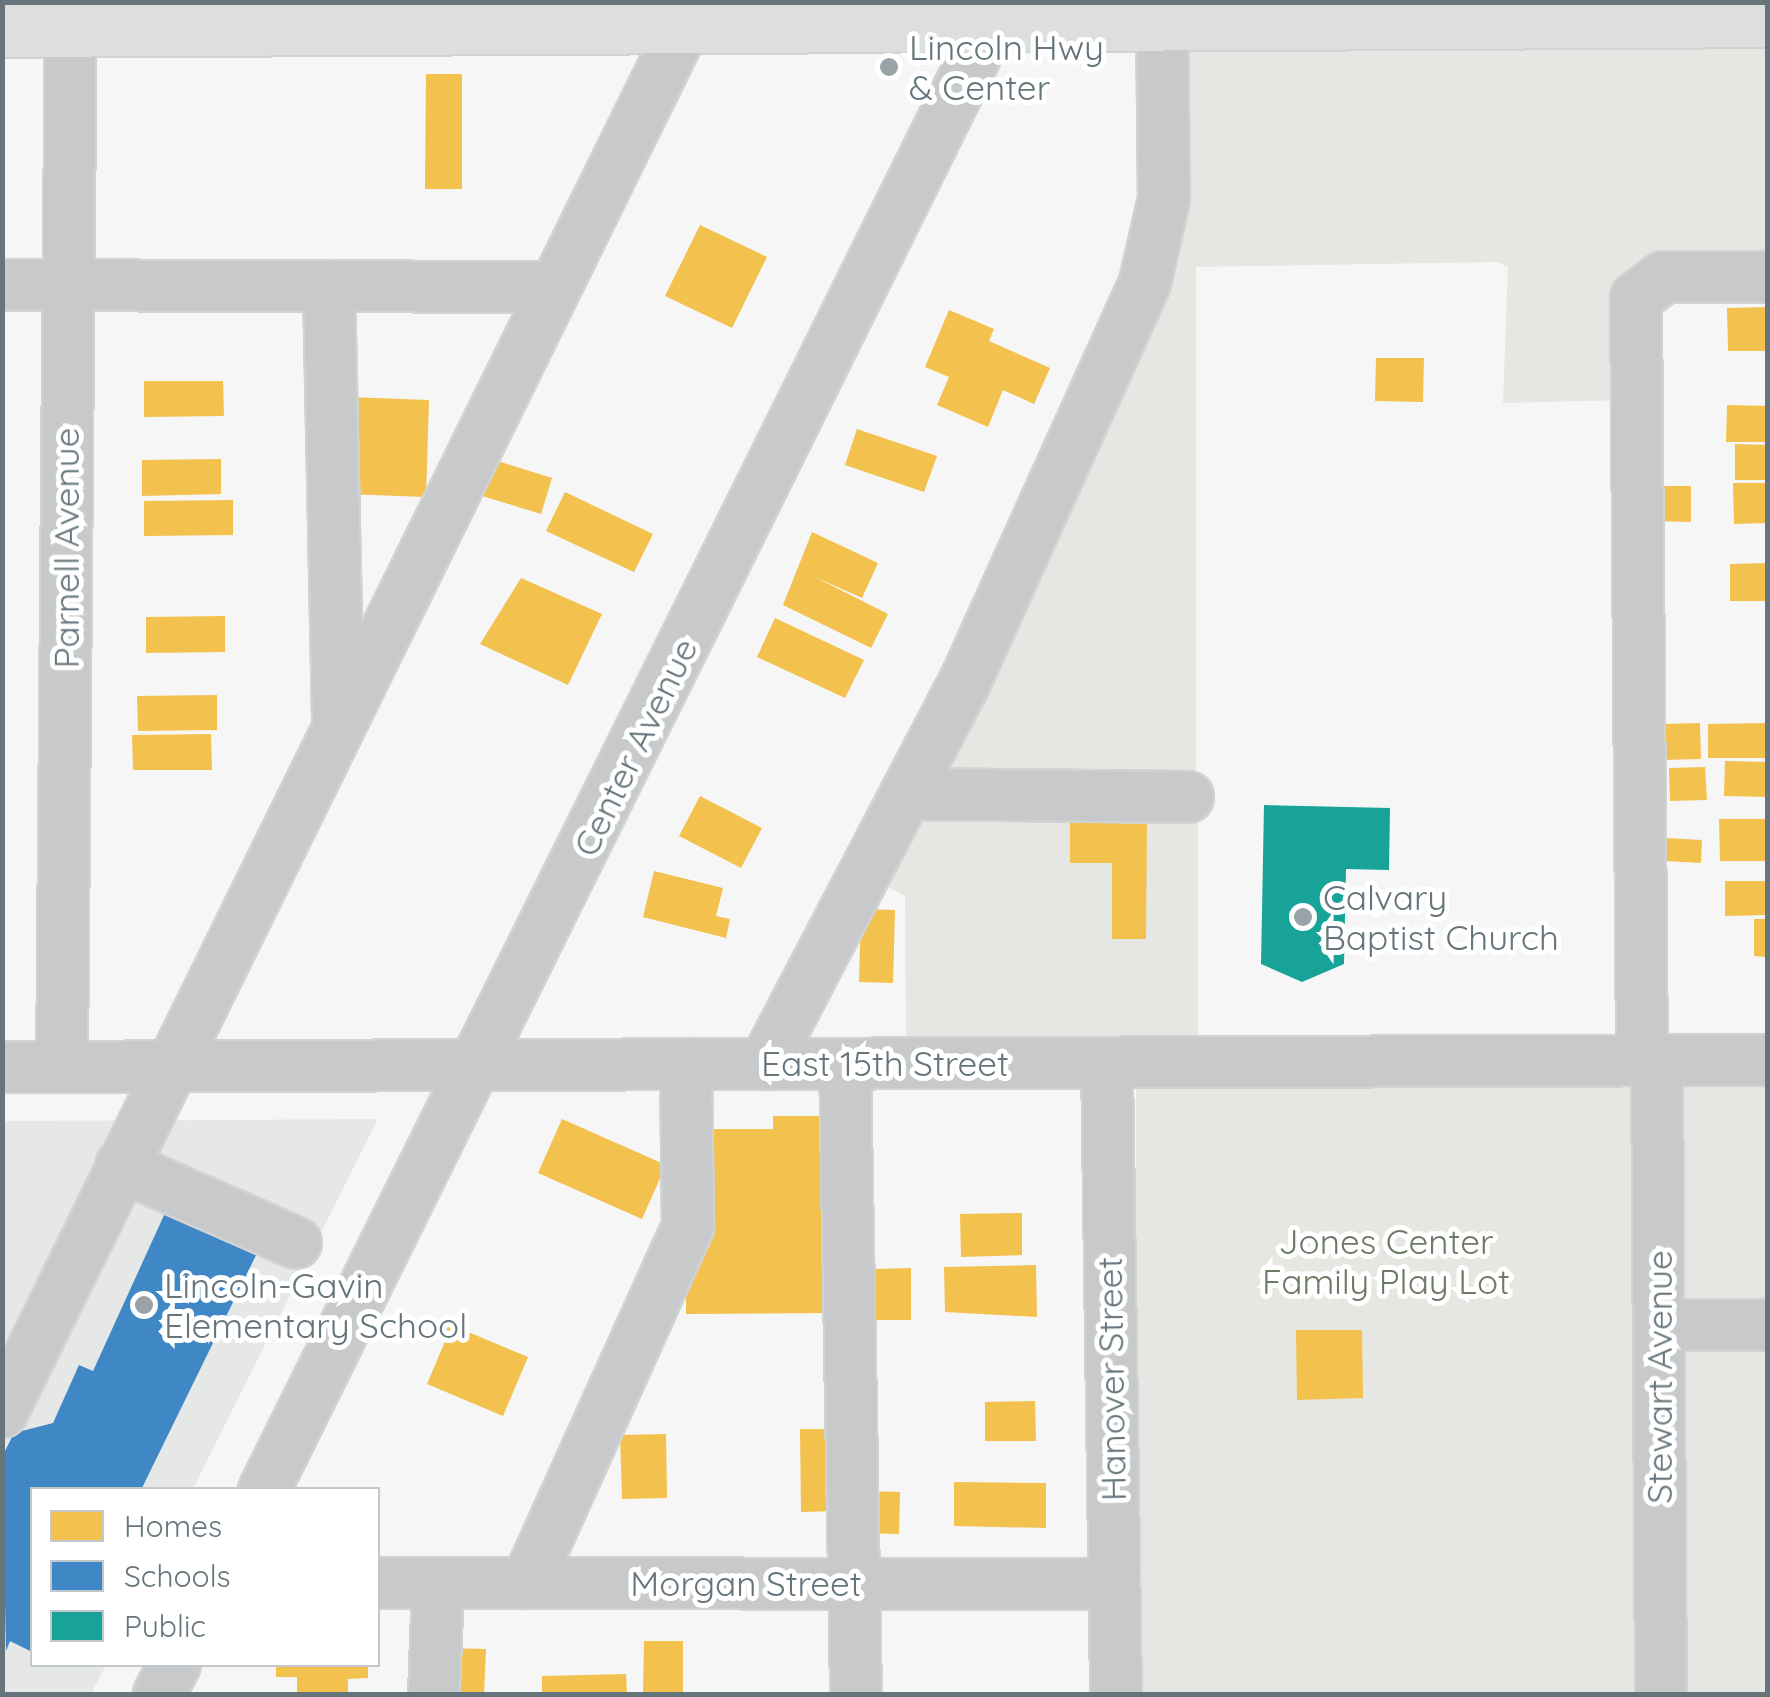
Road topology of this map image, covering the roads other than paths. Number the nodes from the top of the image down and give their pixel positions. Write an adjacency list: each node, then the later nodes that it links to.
1 (1543, 11): 3 (main road); 7 (main road)
2 (997, 12): 6 (main road); 8 (main road); 24 (street, Center Avenue)
3 (1299, 12): 8 (main road)
4 (406, 14): 5 (main road); 6 (main road)
5 (71, 16): 9 (main road); 11 (street, Parnell Avenue)
6 (656, 17): 14 (street)
7 (1768, 18)
8 (1162, 22): 16 (street)
9 (2, 29)
10 (1768, 277): 18 (street, Stewart Avenue)
11 (68, 284): 12 (street); 13 (street); 25 (street, Parnell Avenue)
12 (2, 285)
13 (329, 286): 14 (street); 15 (street)
14 (555, 287): 15 (street)
15 (338, 727): 26 (street)
16 (906, 794): 17 (street); 22 (street)
17 (1188, 797)
18 (1650, 1060): 19 (street, East 15th Street); 20 (street, East 15th Street); 30 (street, Stewart Avenue)
19 (1768, 1060)
20 (1106, 1063): 23 (street, East 15th Street); 38 (street, Hanover Street)
21 (686, 1064): 22 (street, East 15th Street); 24 (street, East 15th Street); 36 (street)
22 (765, 1064): 23 (street, East 15th Street)
23 (845, 1064): 37 (street)
24 (477, 1066): 26 (street, East 15th Street); 33 (street, Center Avenue)
25 (62, 1067): 26 (street, East 15th Street); 27 (street, East 15th Street)
26 (169, 1067): 28 (street)
27 (2, 1068)
28 (121, 1166): 29 (street); 32 (street)
29 (296, 1243)
30 (1659, 1325): 31 (street); 44 (street, Stewart Avenue)
31 (1768, 1325)
32 (2, 1412)
33 (266, 1487)
34 (380, 1582): 35 (street, Morgan Street)
35 (438, 1583): 36 (street, Morgan Street); 41 (street)
36 (526, 1583): 37 (street, Morgan Street)
37 (854, 1584): 38 (street, Morgan Street); 42 (street)
38 (1114, 1584): 43 (street, Hanover Street)
39 (173, 1667): 40 (street)
40 (159, 1694)
41 (434, 1694)
42 (856, 1694)
43 (1116, 1694)
44 (1661, 1694)

